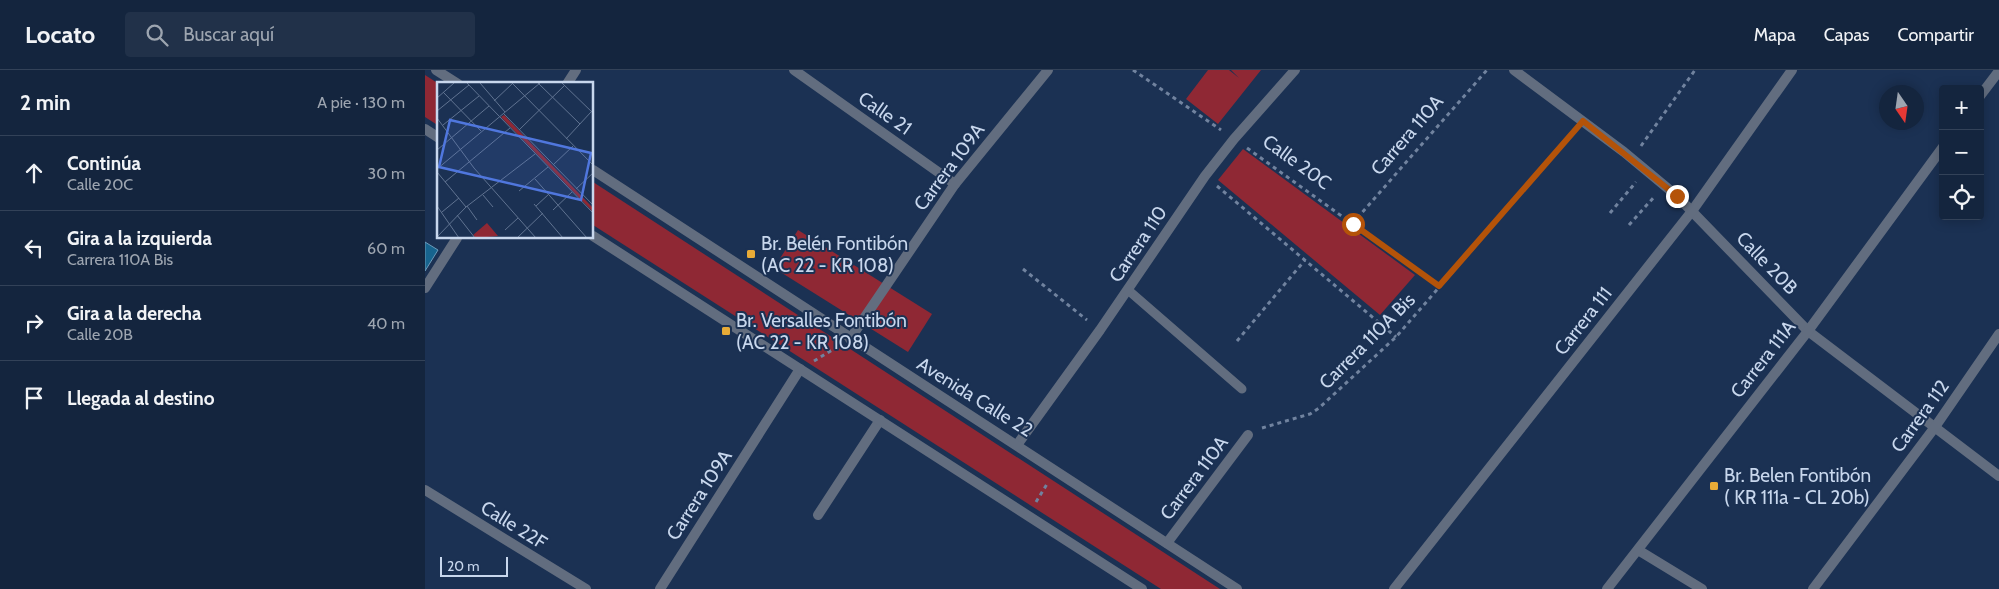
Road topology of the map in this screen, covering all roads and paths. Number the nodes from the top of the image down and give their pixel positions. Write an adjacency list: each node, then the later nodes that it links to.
1 (436, 70): 12 (street)
2 (576, 70): 13 (street)
3 (794, 70): 24 (street, Calle 21)
4 (1048, 70): 24 (street, Carrera 109A)
5 (1133, 70): 18 (path, Calle 20C)
6 (1295, 70): 18 (street, Carrera 110)
7 (1487, 70): 28 (path, Carrera 110A)
8 (1514, 70): 15 (street, Calle 20B)
9 (1695, 70): 20 (path)
10 (1792, 70): 26 (street, Carrera 111)
11 (1999, 71): 14 (street)
12 (455, 82)
13 (568, 82)
14 (1984, 91)
15 (1583, 121): 20 (street, Calle 20B); 34 (path, Carrera 110A Bis)
16 (425, 129): 17 (street)
17 (437, 137)
18 (1234, 139): 23 (street, Carrera 110); 28 (path, Calle 20C)
19 (1939, 152): 38 (street, Carrera 111A)
20 (1633, 159): 21 (street, Calle 20B)
21 (1646, 170): 25 (street, Calle 20B); 27 (path)
22 (594, 171): 41 (street, Avenida Calle 22)
23 (1205, 176): 32 (path); 36 (street, Carrera 110)
24 (955, 184): 41 (street, Carrera 109A)
25 (1665, 185): 26 (street, Calle 20B); 29 (path)
26 (1692, 211): 38 (street, Calle 20B); 60 (street, Carrera 111)
27 (1610, 213)
28 (1353, 224): 34 (path, Calle 20C)
29 (1629, 225)
30 (594, 237): 43 (street)
31 (456, 239): 35 (street)
32 (1305, 260): 40 (path); 42 (path)
33 (1023, 269): 37 (path)
34 (1439, 286): 40 (path, Carrera 110A Bis)
35 (425, 288)
36 (1128, 290): 37 (street, Carrera 110); 44 (lane)
37 (1100, 330): 48 (street, Carrera 110)
38 (1808, 330): 46 (street, Calle 20B); 55 (street, Carrera 111A)
39 (1999, 334): 46 (street, Carrera 112)
40 (1396, 337): 47 (path, Carrera 110A Bis)
41 (850, 339): 43 (path); 48 (street, Avenida Calle 22)
42 (1237, 341)
43 (800, 369): 45 (street); 57 (street, Carrera 109A)
44 (1242, 389)
45 (880, 420): 52 (street); 53 (street)
46 (1935, 428): 50 (street, Calle 20B); 63 (street, Carrera 112)
47 (1248, 435): 54 (street, Carrera 110A)
48 (1017, 445): 49 (street, Avenida Calle 22)
49 (1056, 470): 53 (path); 54 (street, Avenida Calle 22)
50 (1999, 476)
51 (425, 490): 56 (street, Calle 22F)
52 (819, 515)
53 (1028, 515): 58 (street)
54 (1167, 542): 59 (street, Avenida Calle 22)
55 (1638, 550): 61 (street, Carrera 111A); 62 (street)
56 (586, 589)
57 (660, 589)
58 (1142, 589)
59 (1237, 589)
60 (1394, 589)
61 (1607, 589)
62 (1702, 589)
63 (1813, 589)

